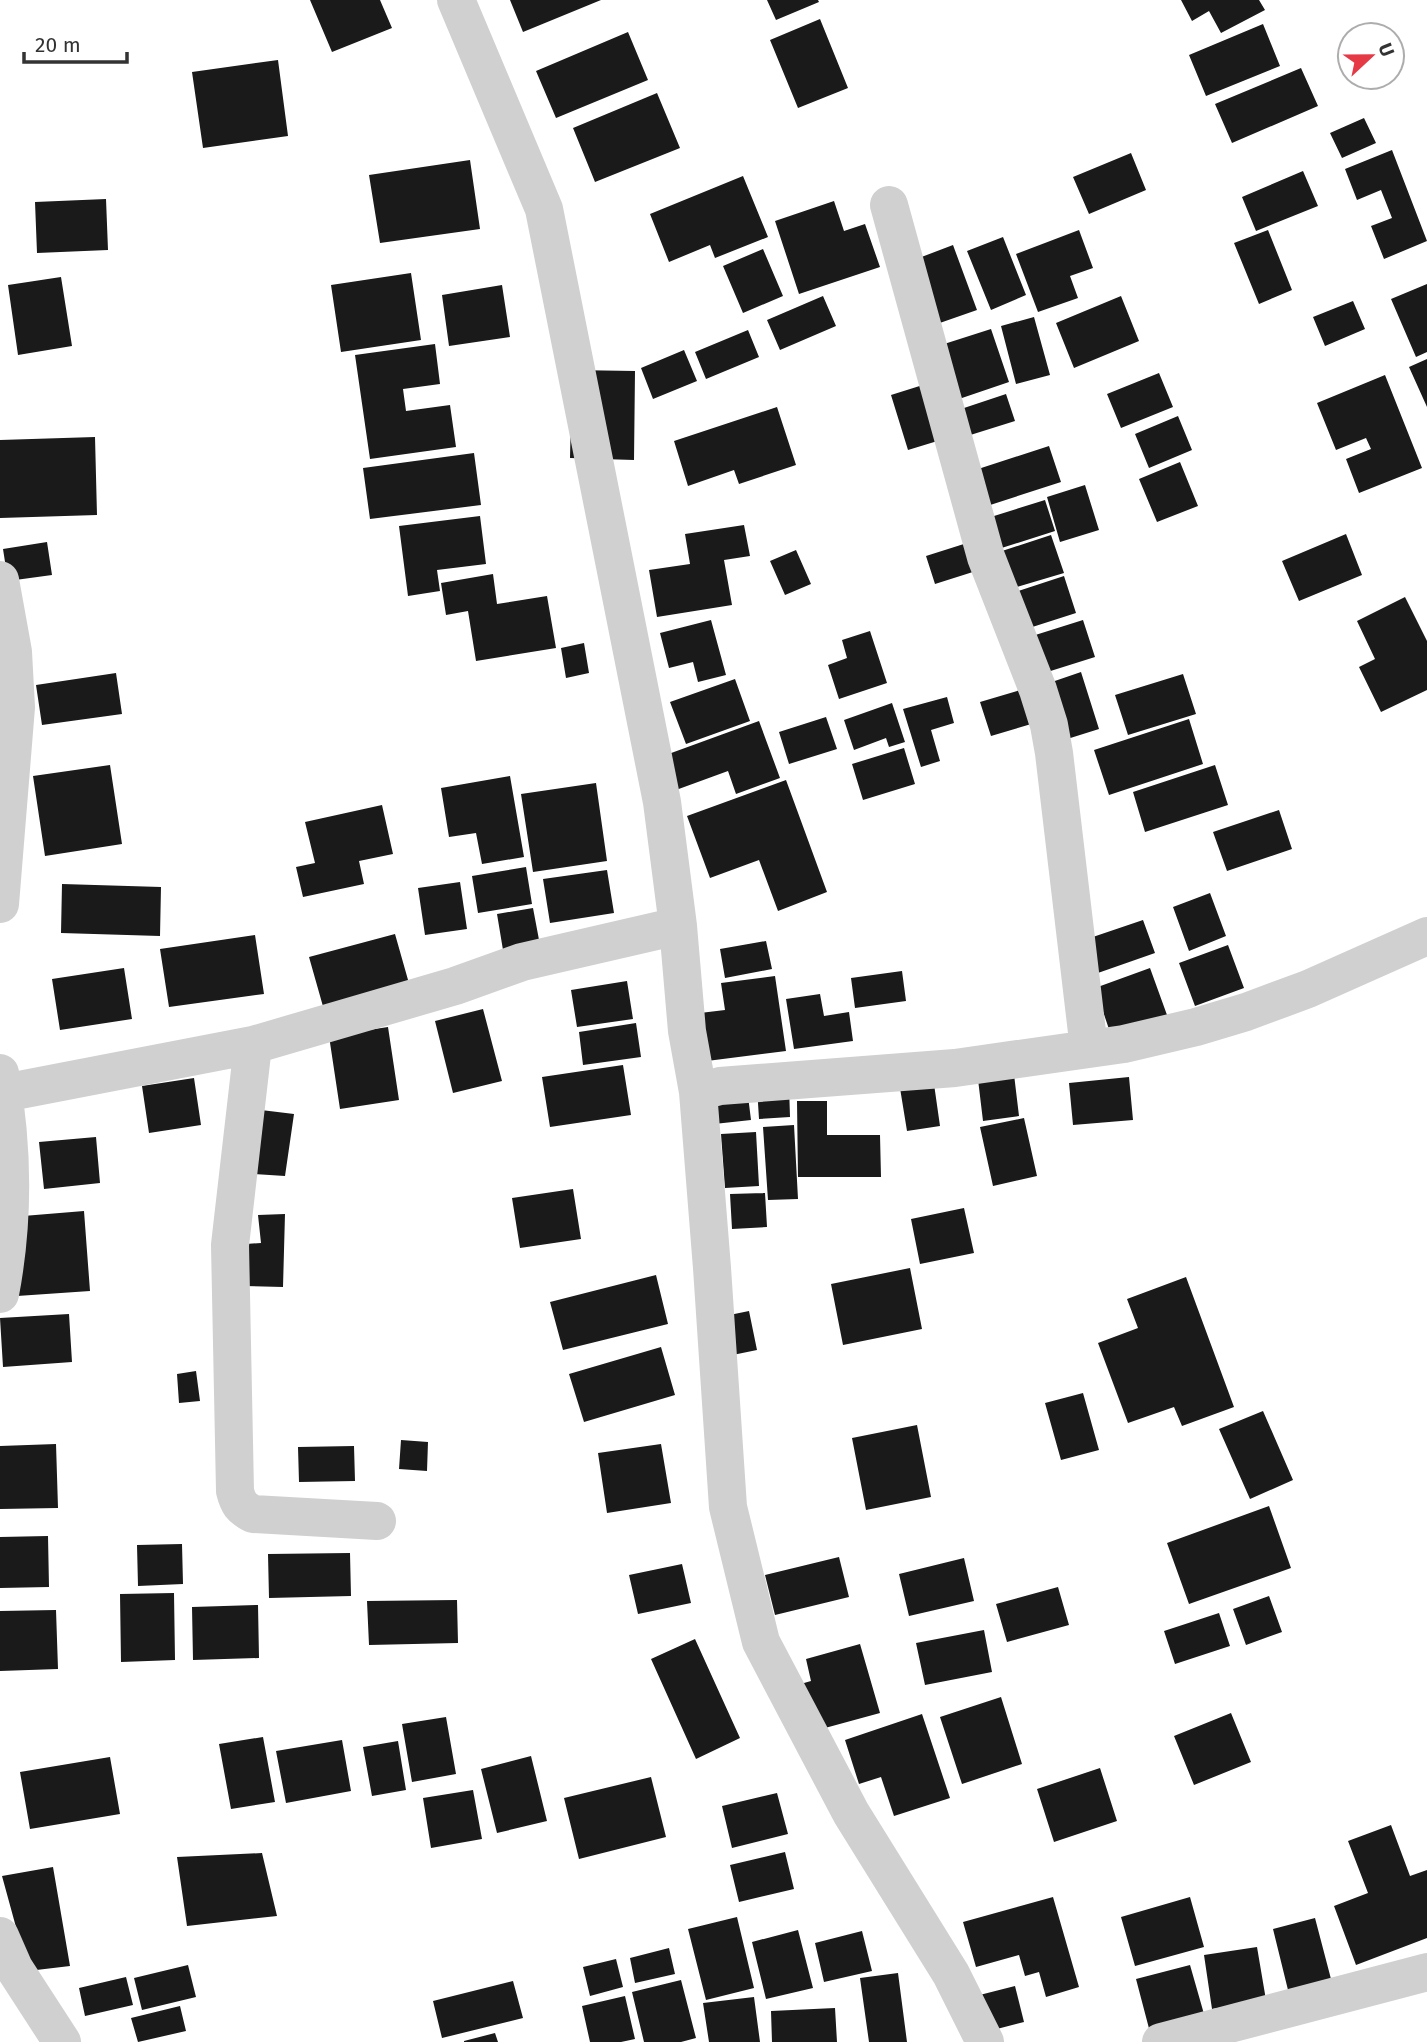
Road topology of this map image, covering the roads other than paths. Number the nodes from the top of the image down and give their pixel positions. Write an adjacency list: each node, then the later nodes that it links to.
1 (456, 0): 5 (street)
2 (889, 205): 8 (street)
3 (0, 580): 4 (street)
4 (0, 904)
5 (678, 926): 7 (street); 10 (street)
6 (1427, 936): 8 (street)
7 (253, 1045): 9 (street); 12 (street)
8 (1089, 1049): 10 (street)
9 (2, 1083): 11 (street)
10 (698, 1092): 16 (street)
11 (0, 1294)
12 (377, 1521)
13 (0, 1936): 15 (street)
14 (1427, 1972): 17 (street)
15 (62, 2042)
16 (985, 2042)
17 (1161, 2042)

